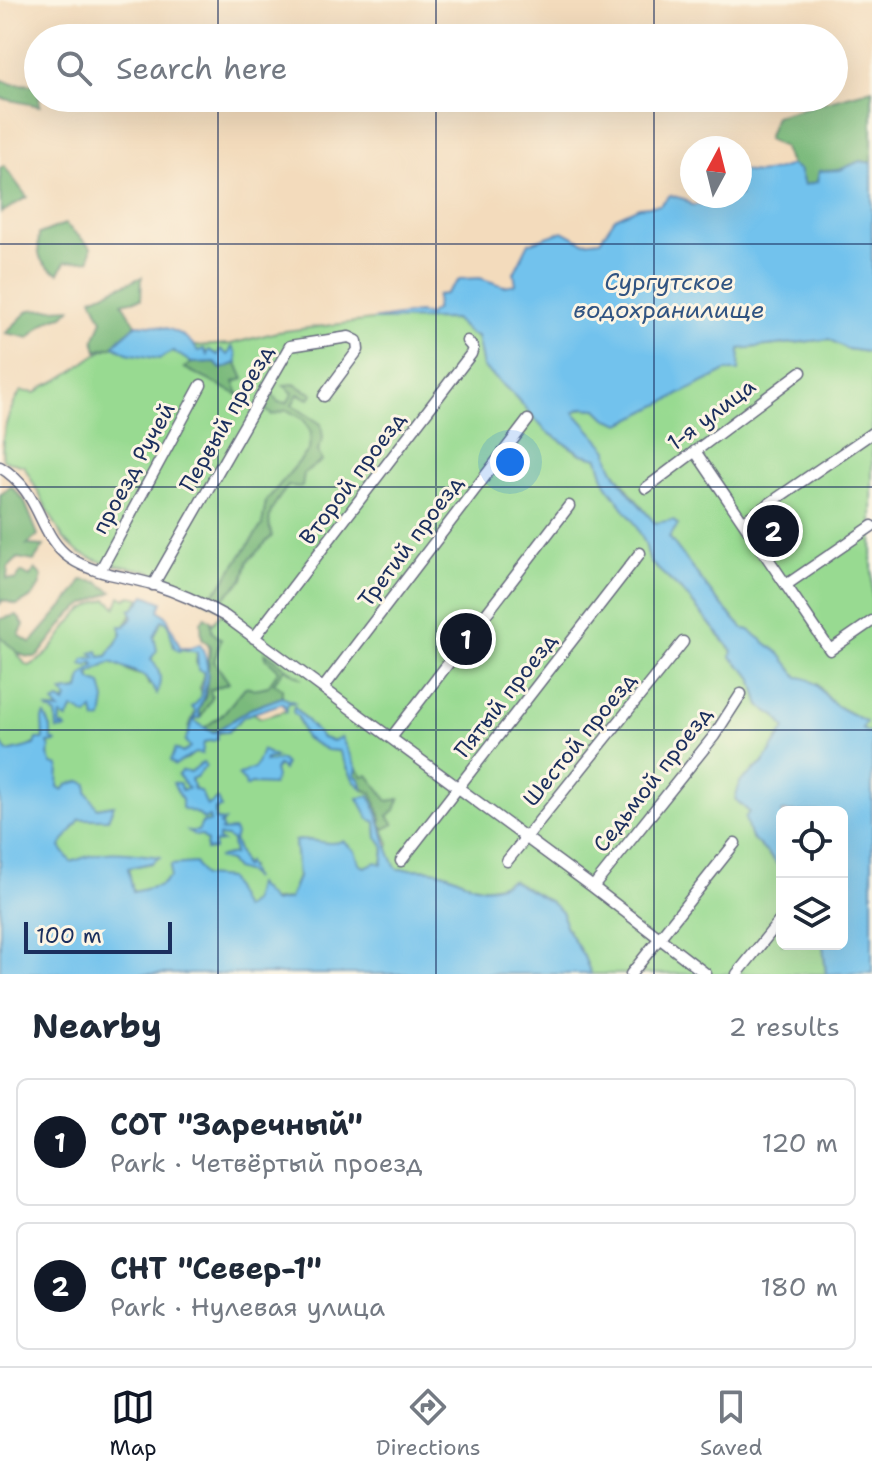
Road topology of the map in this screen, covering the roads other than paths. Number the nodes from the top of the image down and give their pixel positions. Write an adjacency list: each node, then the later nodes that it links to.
1 (467, 341): 18 (street, Второй проезд)
2 (801, 372): 7 (street, 1-я улица)
3 (201, 385): 14 (street, проезд Ручей)
4 (324, 396): 15 (street, Первый проезд)
5 (528, 420): 20 (street, Третий проезд)
6 (872, 433): 11 (street)
7 (695, 451): 9 (street, 1-я улица); 11 (street)
8 (0, 467): 14 (street)
9 (646, 488)
10 (569, 506): 22 (street)
11 (744, 521): 16 (street)
12 (872, 526): 16 (street)
13 (640, 553): 23 (street, Пятый проезд)
14 (100, 571): 15 (street)
15 (153, 585): 18 (street)
16 (786, 585): 17 (street)
17 (872, 621)
18 (254, 638): 20 (street)
19 (683, 642): 24 (street, Шестой проезд)
20 (324, 687): 22 (street)
21 (741, 694): 28 (street, Седьмой проезд)
22 (391, 738): 23 (street)
23 (458, 788): 24 (street); 26 (street, Пятый проезд)
24 (524, 838): 27 (street, Шестой проезд); 28 (street)
25 (735, 843): 30 (street)
26 (401, 861)
27 (507, 861)
28 (593, 887): 30 (street)
29 (776, 925): 33 (street)
30 (659, 939): 31 (street); 32 (street)
31 (631, 974)
32 (706, 974)
33 (737, 974)

